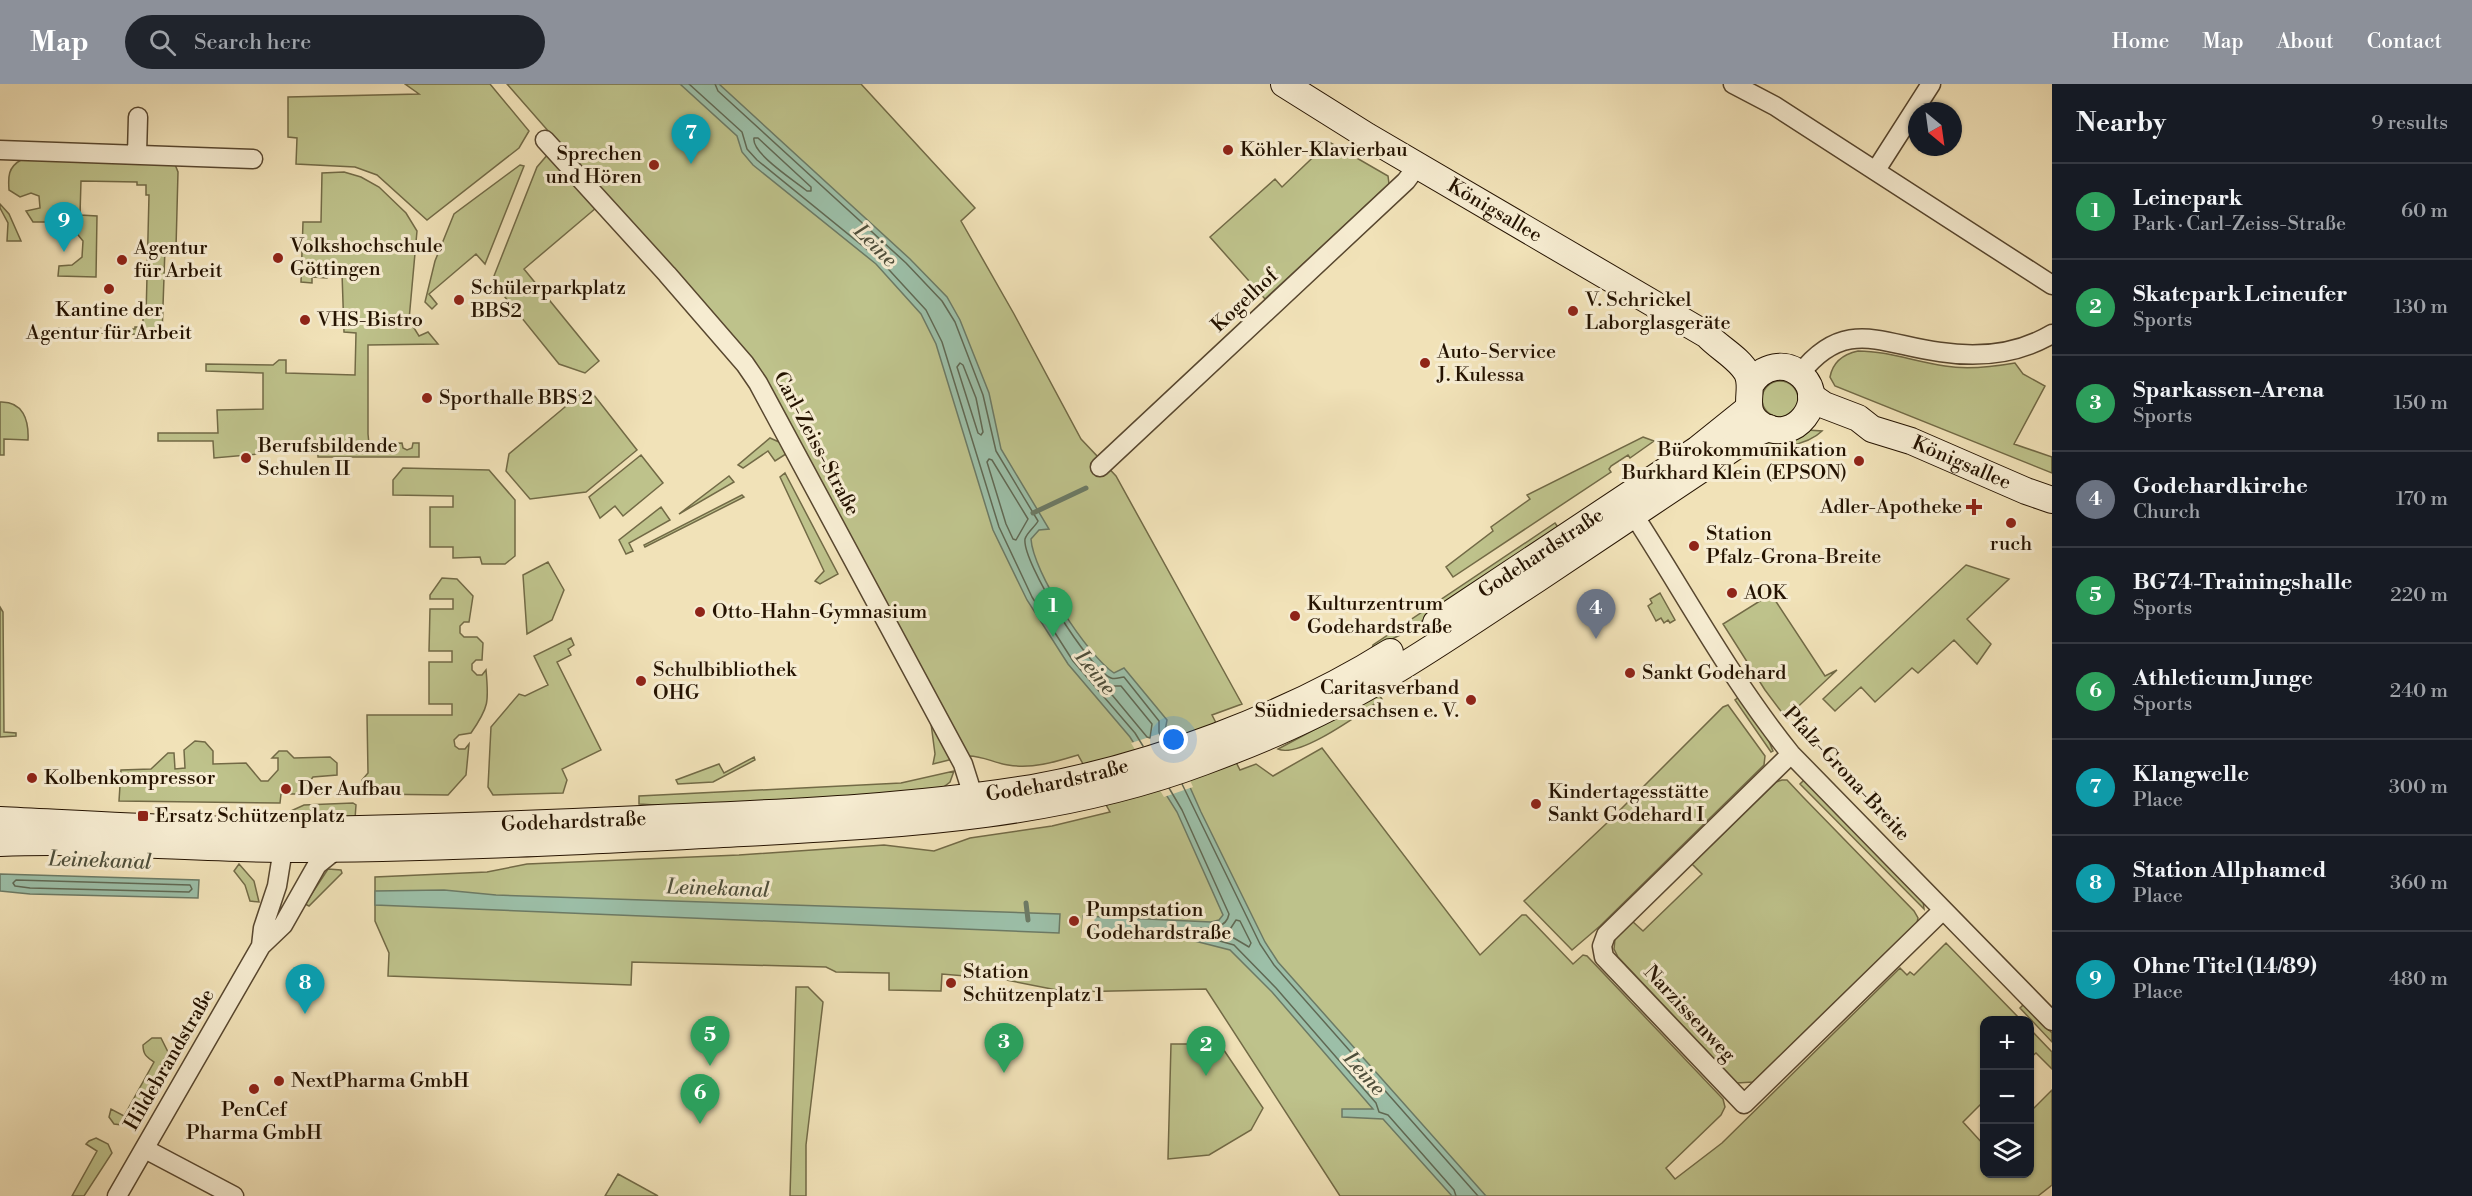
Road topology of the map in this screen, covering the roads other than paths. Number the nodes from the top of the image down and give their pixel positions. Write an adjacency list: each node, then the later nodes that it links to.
1 (1284, 84): 9 (street, Königsallee)
2 (1733, 84): 10 (street)
3 (1931, 84): 10 (street)
4 (138, 117): 7 (street)
5 (545, 140): 20 (street, Carl-Zeiss-Straße)
6 (0, 150): 7 (street)
7 (137, 154): 8 (street)
8 (253, 159)
9 (1419, 165): 13 (street, Königsallee); 16 (street, Kogelhof)
10 (1876, 170): 11 (street)
11 (2052, 285)
12 (2052, 334): 14 (street)
13 (1757, 386): 14 (street, Königsallee); 15 (street, Königsallee); 18 (street, Godehardstraße)
14 (1805, 397): 15 (street, Königsallee); 17 (street, Königsallee)
15 (1769, 428): 18 (street, Godehardstraße)
16 (1100, 467)
17 (2052, 500)
18 (1629, 507): 19 (street, Pfalz-Grona-Breite); 20 (street, Godehardstraße)
19 (1791, 754): 26 (street, Pfalz-Grona-Breite); 26 (street, Narzissenweg)
20 (976, 806): 22 (street, Godehardstraße); 24 (street, Godehardstraße)
21 (0, 820): 22 (street, Godehardstraße)
22 (290, 840): 23 (street, Godehardstraße); 24 (street, Godehardstraße); 25 (street); 27 (street, Hildebrandstraße)
23 (0, 843)
24 (338, 848): 25 (street, Hildebrandstraße)
25 (307, 883): 27 (street, Hildebrandstraße)
26 (1943, 910): 28 (street, Pfalz-Grona-Breite)
27 (261, 946): 29 (street, Hildebrandstraße)
28 (2052, 1021)
29 (145, 1149): 30 (street, Hildebrandstraße); 31 (street)
30 (117, 1196)
31 (234, 1196)

